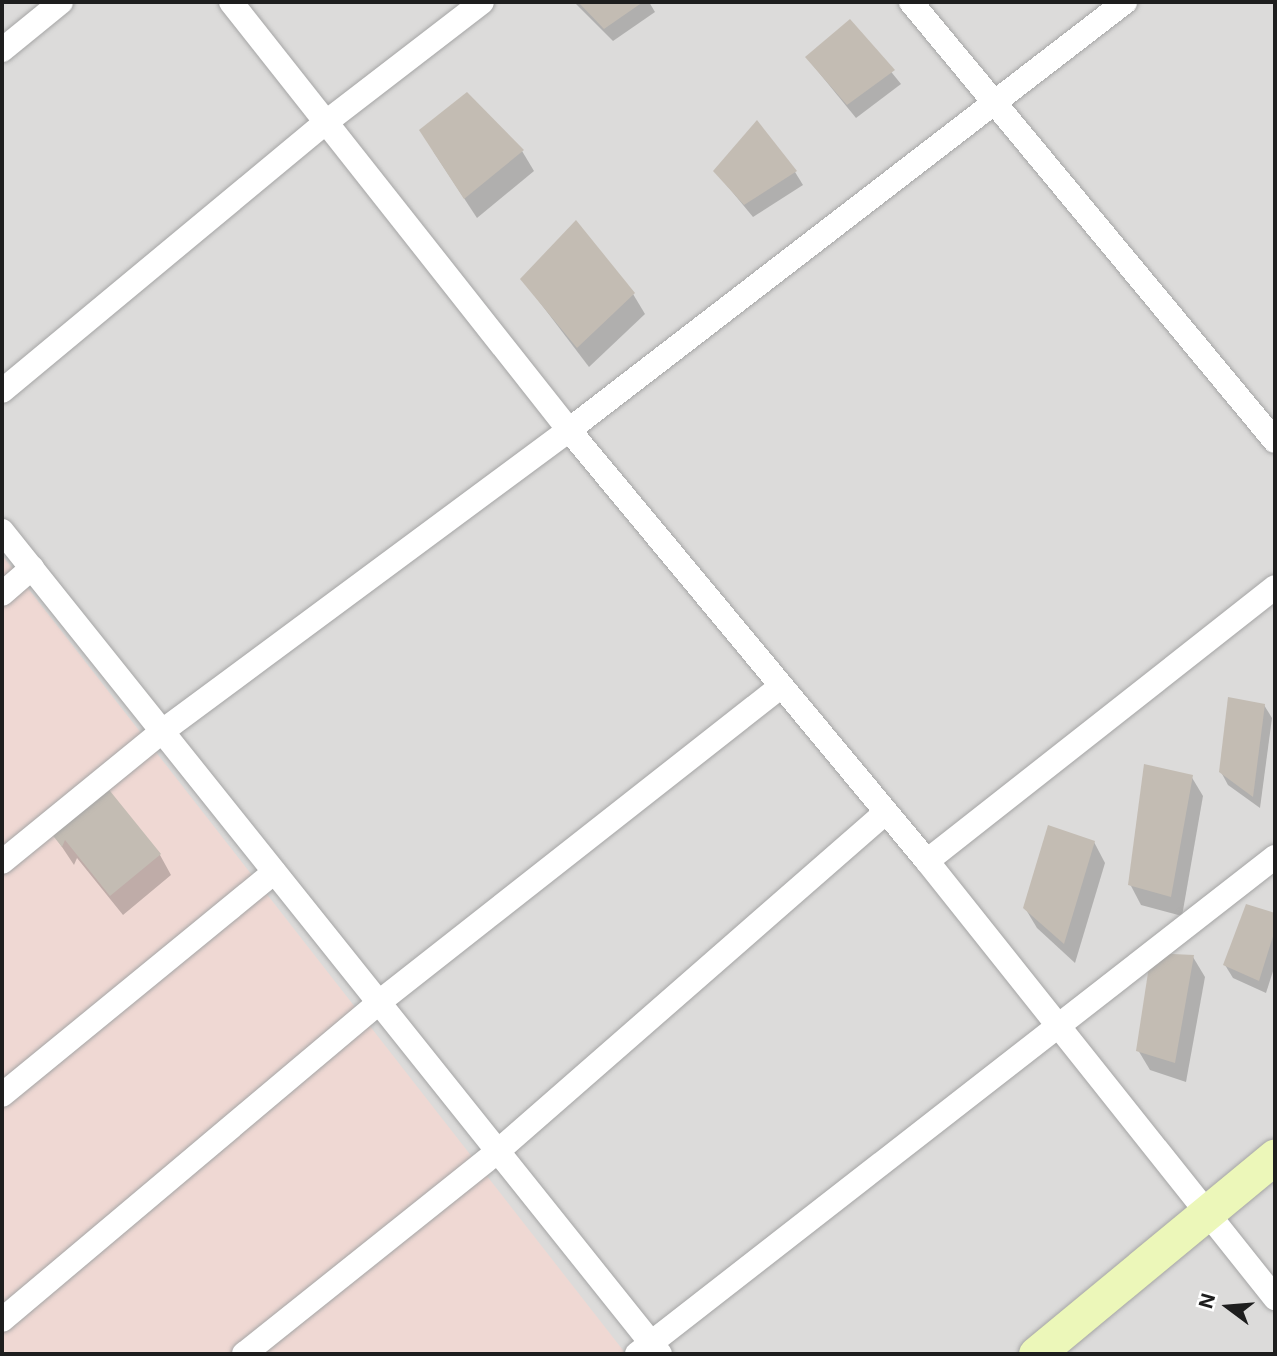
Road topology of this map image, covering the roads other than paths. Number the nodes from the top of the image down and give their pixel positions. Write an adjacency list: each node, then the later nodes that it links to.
1 (61, 2): 6 (street)
2 (231, 2): 8 (street)
3 (482, 2): 8 (street)
4 (911, 2): 7 (street)
5 (1125, 2): 7 (street)
6 (2, 50)
7 (995, 102): 10 (street); 11 (street)
8 (325, 123): 9 (street); 10 (street)
9 (2, 391)
10 (569, 430): 16 (street); 17 (street)
11 (1275, 441)
12 (2, 531): 13 (street)
13 (32, 568): 15 (street); 17 (street)
14 (1275, 587): 20 (street)
15 (2, 594)
16 (780, 687): 18 (street); 23 (street)
17 (164, 730): 21 (street); 22 (street)
18 (886, 812): 20 (street); 26 (street)
19 (1275, 857): 24 (street)
20 (927, 861): 24 (street)
21 (2, 862)
22 (274, 872): 23 (street); 25 (street)
23 (379, 1003): 26 (street); 30 (street)
24 (1056, 1026): 28 (street); 31 (street)
25 (2, 1095)
26 (498, 1152): 31 (street); 32 (street)
27 (1275, 1156): 28 (main road)
28 (1208, 1211): 29 (street); 33 (main road)
29 (1275, 1298)
30 (2, 1320)
31 (649, 1351)
32 (244, 1354)
33 (1036, 1354)

